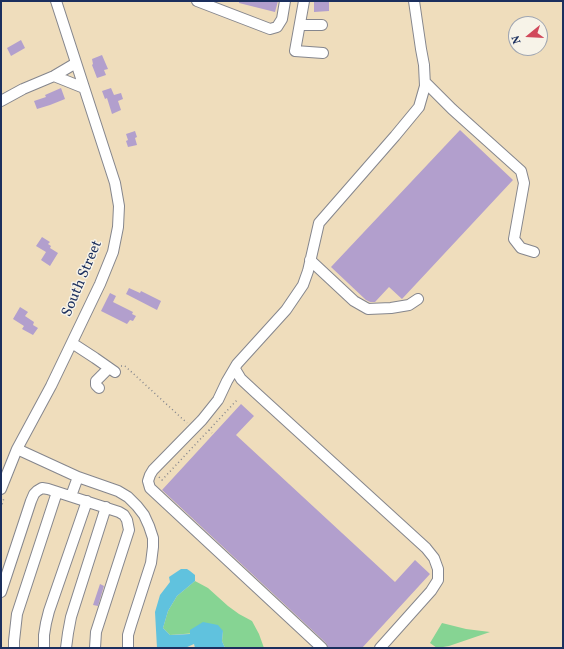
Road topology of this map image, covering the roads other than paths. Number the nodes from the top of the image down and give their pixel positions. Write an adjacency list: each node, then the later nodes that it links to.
1 (56, 1): 9 (street, South Street)
2 (197, 1): 3 (street)
3 (285, 1)
4 (304, 1): 6 (street)
5 (416, 4): 11 (street)
6 (300, 25): 7 (street); 8 (street)
7 (322, 25)
8 (323, 53)
9 (76, 63): 10 (street); 12 (street, South Street)
10 (54, 76): 12 (street); 13 (street)
11 (425, 82): 14 (street); 15 (street)
12 (84, 88): 17 (street, South Street)
13 (1, 101)
14 (534, 252)
15 (310, 260): 16 (street); 18 (street)
16 (418, 298)
17 (72, 343): 19 (street); 20 (street, South Street)
18 (234, 369): 33 (street); 34 (street)
19 (99, 388)
20 (17, 449): 21 (street); 22 (street, South Street)
21 (78, 477): 24 (street); 32 (street)
22 (1, 489)
23 (57, 492): 24 (street); 27 (street); 28 (street)
24 (71, 496): 25 (street)
25 (87, 501): 26 (street); 29 (street)
26 (106, 508): 30 (street); 31 (street)
27 (1, 592)
28 (14, 648)
29 (44, 648)
30 (66, 648)
31 (95, 648)
32 (128, 648)
33 (322, 648)
34 (380, 648)

